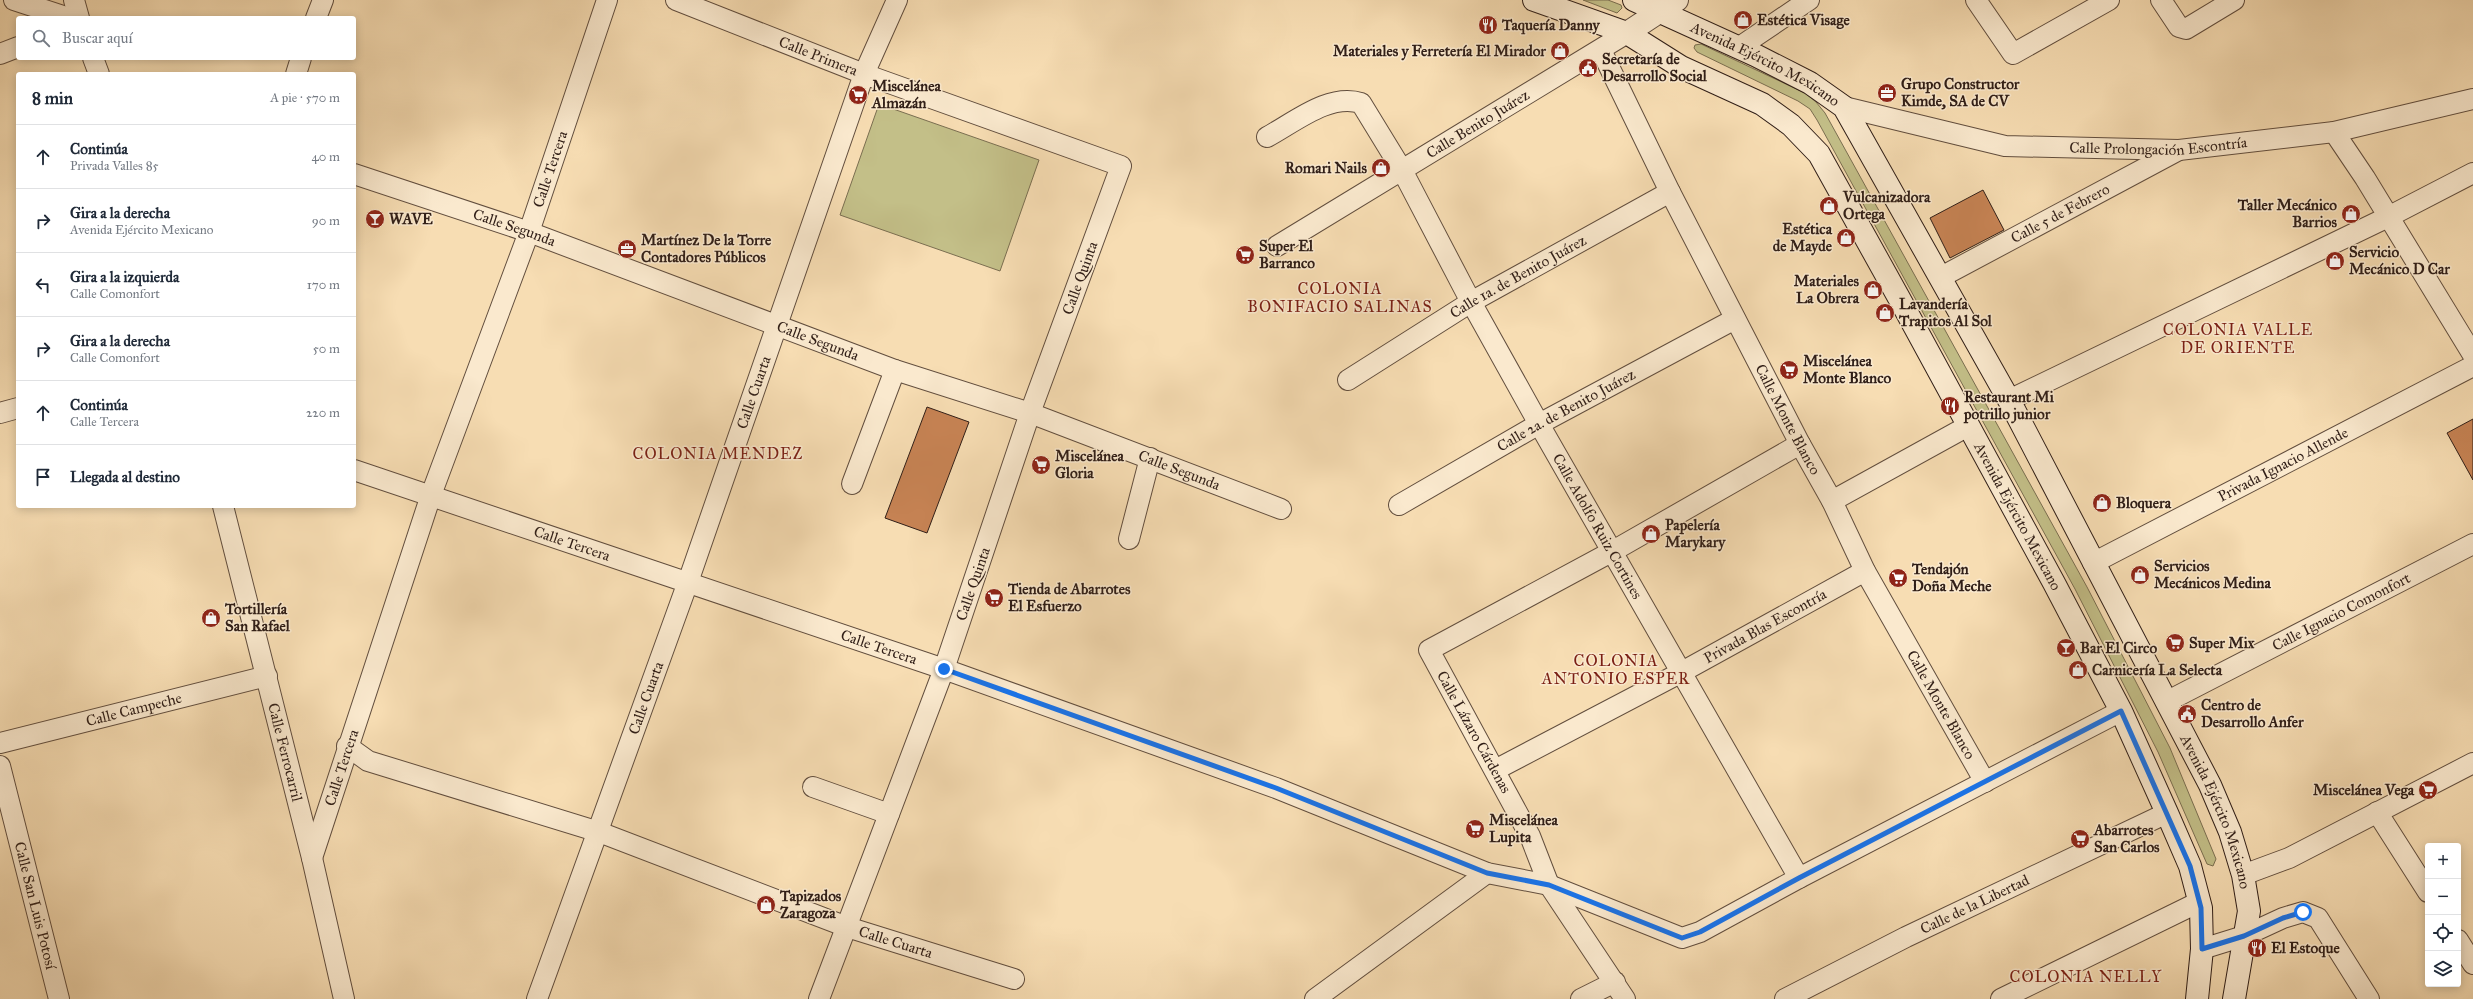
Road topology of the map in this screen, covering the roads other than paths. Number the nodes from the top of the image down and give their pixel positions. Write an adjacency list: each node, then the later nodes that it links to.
1 (14, 0): 15 (street)
2 (74, 0): 16 (street)
3 (323, 0): 17 (street)
4 (607, 0): 39 (street, Calle Tercera)
5 (676, 0): 27 (street, Calle Primera)
6 (897, 0): 27 (street, Calle Cuarta)
7 (1534, 0): 18 (main road, Avenida Ejército Mexicano)
8 (1634, 0): 14 (main road, Avenida Ejército Mexicano)
9 (1809, 0): 20 (street)
10 (1976, 0): 13 (street)
11 (2161, 0): 12 (street)
12 (2234, 0)
13 (2104, 1)
14 (1669, 6): 18 (main road, Calle Benito Juárez); 20 (main road, Avenida Ejército Mexicano)
15 (63, 16)
16 (78, 16)
17 (317, 16)
18 (1627, 33): 21 (street, Calle Benito Juárez); 54 (main road, Avenida Ejército Mexicano)
19 (16, 48): 22 (street)
20 (1738, 48): 29 (main road, Avenida Ejército Mexicano)
21 (1602, 50): 34 (street, Calle Benito Juárez); 37 (street, Calle Monte Blanco)
22 (0, 54)
23 (94, 60): 25 (street)
24 (300, 60): 26 (street)
25 (98, 72)
26 (297, 72)
27 (864, 74): 33 (street, Calle Primera); 44 (street, Calle Cuarta)
28 (2473, 99): 30 (street, Calle Prolongación Escontría)
29 (1844, 107): 32 (street, Calle Prolongación Escontría); 41 (main road, Avenida Ejército Mexicano)
30 (2334, 132): 32 (street, Calle Prolongación Escontría); 38 (street)
31 (1267, 138): 34 (street, Calle Adolfo Ruiz Cortines)
32 (2179, 150): 41 (street, Calle 5 de Febrero)
33 (1121, 166): 52 (street, Calle Quinta)
34 (1402, 170): 40 (street, Calle Benito Juárez); 42 (street, Calle Adolfo Ruiz Cortines)
35 (2473, 173): 38 (street)
36 (356, 175): 39 (street, Calle Segunda)
37 (1670, 192): 42 (street, Calle 1a. de Benito Juárez); 43 (street, Calle Monte Blanco)
38 (2388, 217): 45 (street); 49 (street)
39 (529, 232): 44 (street, Calle Segunda); 59 (street, Calle Tercera)
40 (1277, 246)
41 (1941, 276): 49 (main road, Avenida Ejército Mexicano)
42 (1471, 302): 48 (street, Calle 1a. de Benito Juárez); 53 (street, Calle Adolfo Ruiz Cortines)
43 (1735, 319): 53 (street, Calle 2a. de Benito Juárez); 55 (street, Calle Monte Blanco)
44 (776, 326): 47 (street, Calle Segunda); 69 (street, Calle Cuarta)
45 (2473, 355)
46 (2473, 366): 67 (street, Privada Ignacio Allende)
47 (895, 370): 52 (street, Calle Segunda); 58 (street)
48 (1348, 380)
49 (2009, 400): 67 (main road, Avenida Ejército Mexicano)
50 (16, 409): 51 (street)
51 (0, 413)
52 (1030, 413): 56 (street, Calle Segunda); 70 (street, Calle Quinta)
53 (1540, 424): 61 (street, Calle 2a. de Benito Juárez); 66 (street, Calle Adolfo Ruiz Cortines)
54 (1968, 426): 60 (street); 74 (main road, Avenida Ejército Mexicano)
55 (1800, 444): 60 (street, Calle Monte Blanco); 66 (street)
56 (1150, 458): 63 (street, Calle Segunda); 64 (street)
57 (356, 471): 59 (street, Calle Tercera)
58 (852, 484)
59 (431, 495): 69 (street, Calle Tercera); 76 (street, Calle Tercera)
60 (1832, 501): 68 (street, Calle Monte Blanco)
61 (1399, 505)
62 (224, 508): 72 (street, Calle Ferrocarril)
63 (1281, 508)
64 (1129, 539)
65 (2471, 550): 73 (street, Calle Ignacio Comonfort)
66 (1613, 551): 71 (street, Calle Adolfo Ruiz Cortines); 79 (street, Calle Lázaro Cárdenas)
67 (2093, 563): 73 (main road, Avenida Ejército Mexicano)
68 (1865, 571): 71 (street, Privada Blas Escontría); 80 (street, Calle Monte Blanco)
69 (688, 582): 70 (street, Calle Tercera); 85 (street, Calle Cuarta)
70 (944, 669): 84 (street, Calle Quinta); 87 (street, Calle Tercera)
71 (1680, 673): 79 (street, Privada Blas Escontría); 89 (street, Calle Adolfo Ruiz Cortines)
72 (267, 676): 75 (street, Calle Campeche); 86 (street, Calle Ferrocarril)
73 (2166, 702): 88 (main road, Avenida Ejército Mexicano)
74 (2121, 711): 80 (street, Calle Tercera); 83 (main road, Avenida Ejército Mexicano)
75 (0, 743)
76 (348, 746): 85 (street, Calle Cuarta); 86 (street, Calle Tercera)
77 (2472, 764): 82 (street)
78 (0, 766): 101 (street, Calle San Luis Potosí)
79 (1495, 770): 90 (street, Calle Lázaro Cárdenas)
80 (1985, 782): 89 (street, Calle Tercera)
81 (813, 786): 84 (street)
82 (2377, 812): 88 (street); 91 (street)
83 (2167, 813): 92 (main road, Avenida Ejército Mexicano); 108 (street, Calle de la Libertad)
84 (889, 814): 93 (street, Calle Quinta)
85 (599, 832): 93 (street, Calle Cuarta); 103 (street, Calle Cuarta)
86 (312, 858): 102 (street, Calle Ferrocarril)
87 (1487, 873): 90 (street, Calle Tercera); 100 (street)
88 (2244, 875): 94 (main road, Avenida Ejército Mexicano)
89 (1799, 878): 90 (street, Calle Tercera)
90 (1549, 885): 99 (street, Calle Lázaro Cárdenas)
91 (2425, 887)
92 (2199, 902): 96 (main road, Avenida Ejército Mexicano); 109 (street)
93 (847, 927): 98 (street, Calle Cuarta); 104 (street, Calle Quinta)
94 (2244, 936): 96 (street); 111 (main road, Avenida Ejército Mexicano); 112 (street)
95 (2461, 945): 97 (street)
96 (2202, 949): 110 (main road, Avenida Ejército Mexicano)
97 (2473, 964)
98 (1014, 979)
99 (1615, 982): 106 (street); 107 (street, Calle Lázaro Cárdenas)
100 (1337, 992): 105 (street)
101 (59, 999)
102 (344, 999)
103 (537, 999)
104 (819, 999)
105 (1315, 999)
106 (1581, 999)
107 (1625, 999)
108 (1785, 999)
109 (2001, 999)
110 (2197, 999)
111 (2234, 999)
112 (2369, 999)

